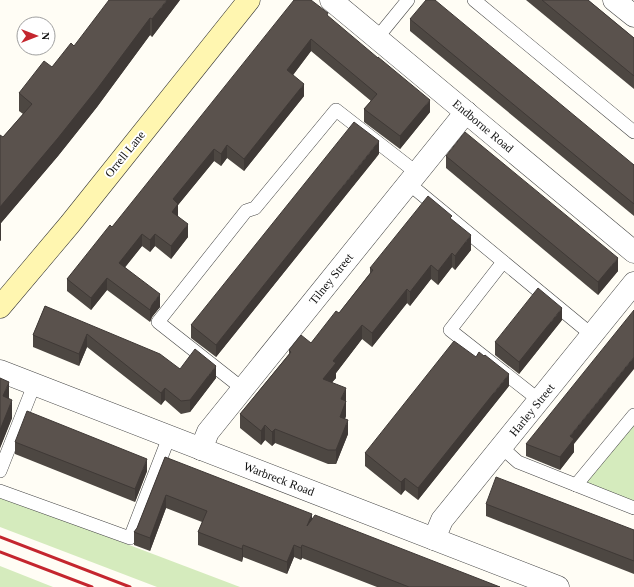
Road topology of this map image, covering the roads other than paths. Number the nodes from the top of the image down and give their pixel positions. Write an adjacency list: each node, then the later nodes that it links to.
1 (249, 0): 14 (street, Orrell Lane)
2 (331, 0): 7 (street, Endborne Road)
3 (408, 0): 7 (lane)
4 (474, 0): 9 (lane)
5 (614, 0): 6 (street)
6 (634, 16)
7 (377, 38): 8 (street, Endborne Road)
8 (466, 112): 10 (street, Tilney Street); 11 (street, Endborne Road)
9 (634, 132)
10 (413, 178): 12 (lane); 18 (street, Tilney Street); 18 (lane)
11 (634, 252)
12 (503, 262): 15 (lane); 19 (lane)
13 (634, 283): 15 (street, Harley Street)
14 (0, 307)
15 (592, 335): 19 (street, Harley Street)
16 (0, 371): 17 (street, Warbreck Road)
17 (34, 384): 21 (street, Warbreck Road); 24 (lane)
18 (243, 389): 23 (street, Tilney Street)
19 (539, 400): 22 (street, Harley Street)
20 (634, 415): 25 (lane)
21 (169, 437): 23 (street, Warbreck Road); 26 (lane)
22 (501, 447): 25 (lane); 28 (street, Harley Street)
23 (201, 449): 28 (street, Warbreck Road)
24 (0, 471)
25 (576, 485): 27 (lane)
26 (0, 491)
27 (634, 508)
28 (434, 539): 29 (street, Warbreck Road)
29 (558, 587)

